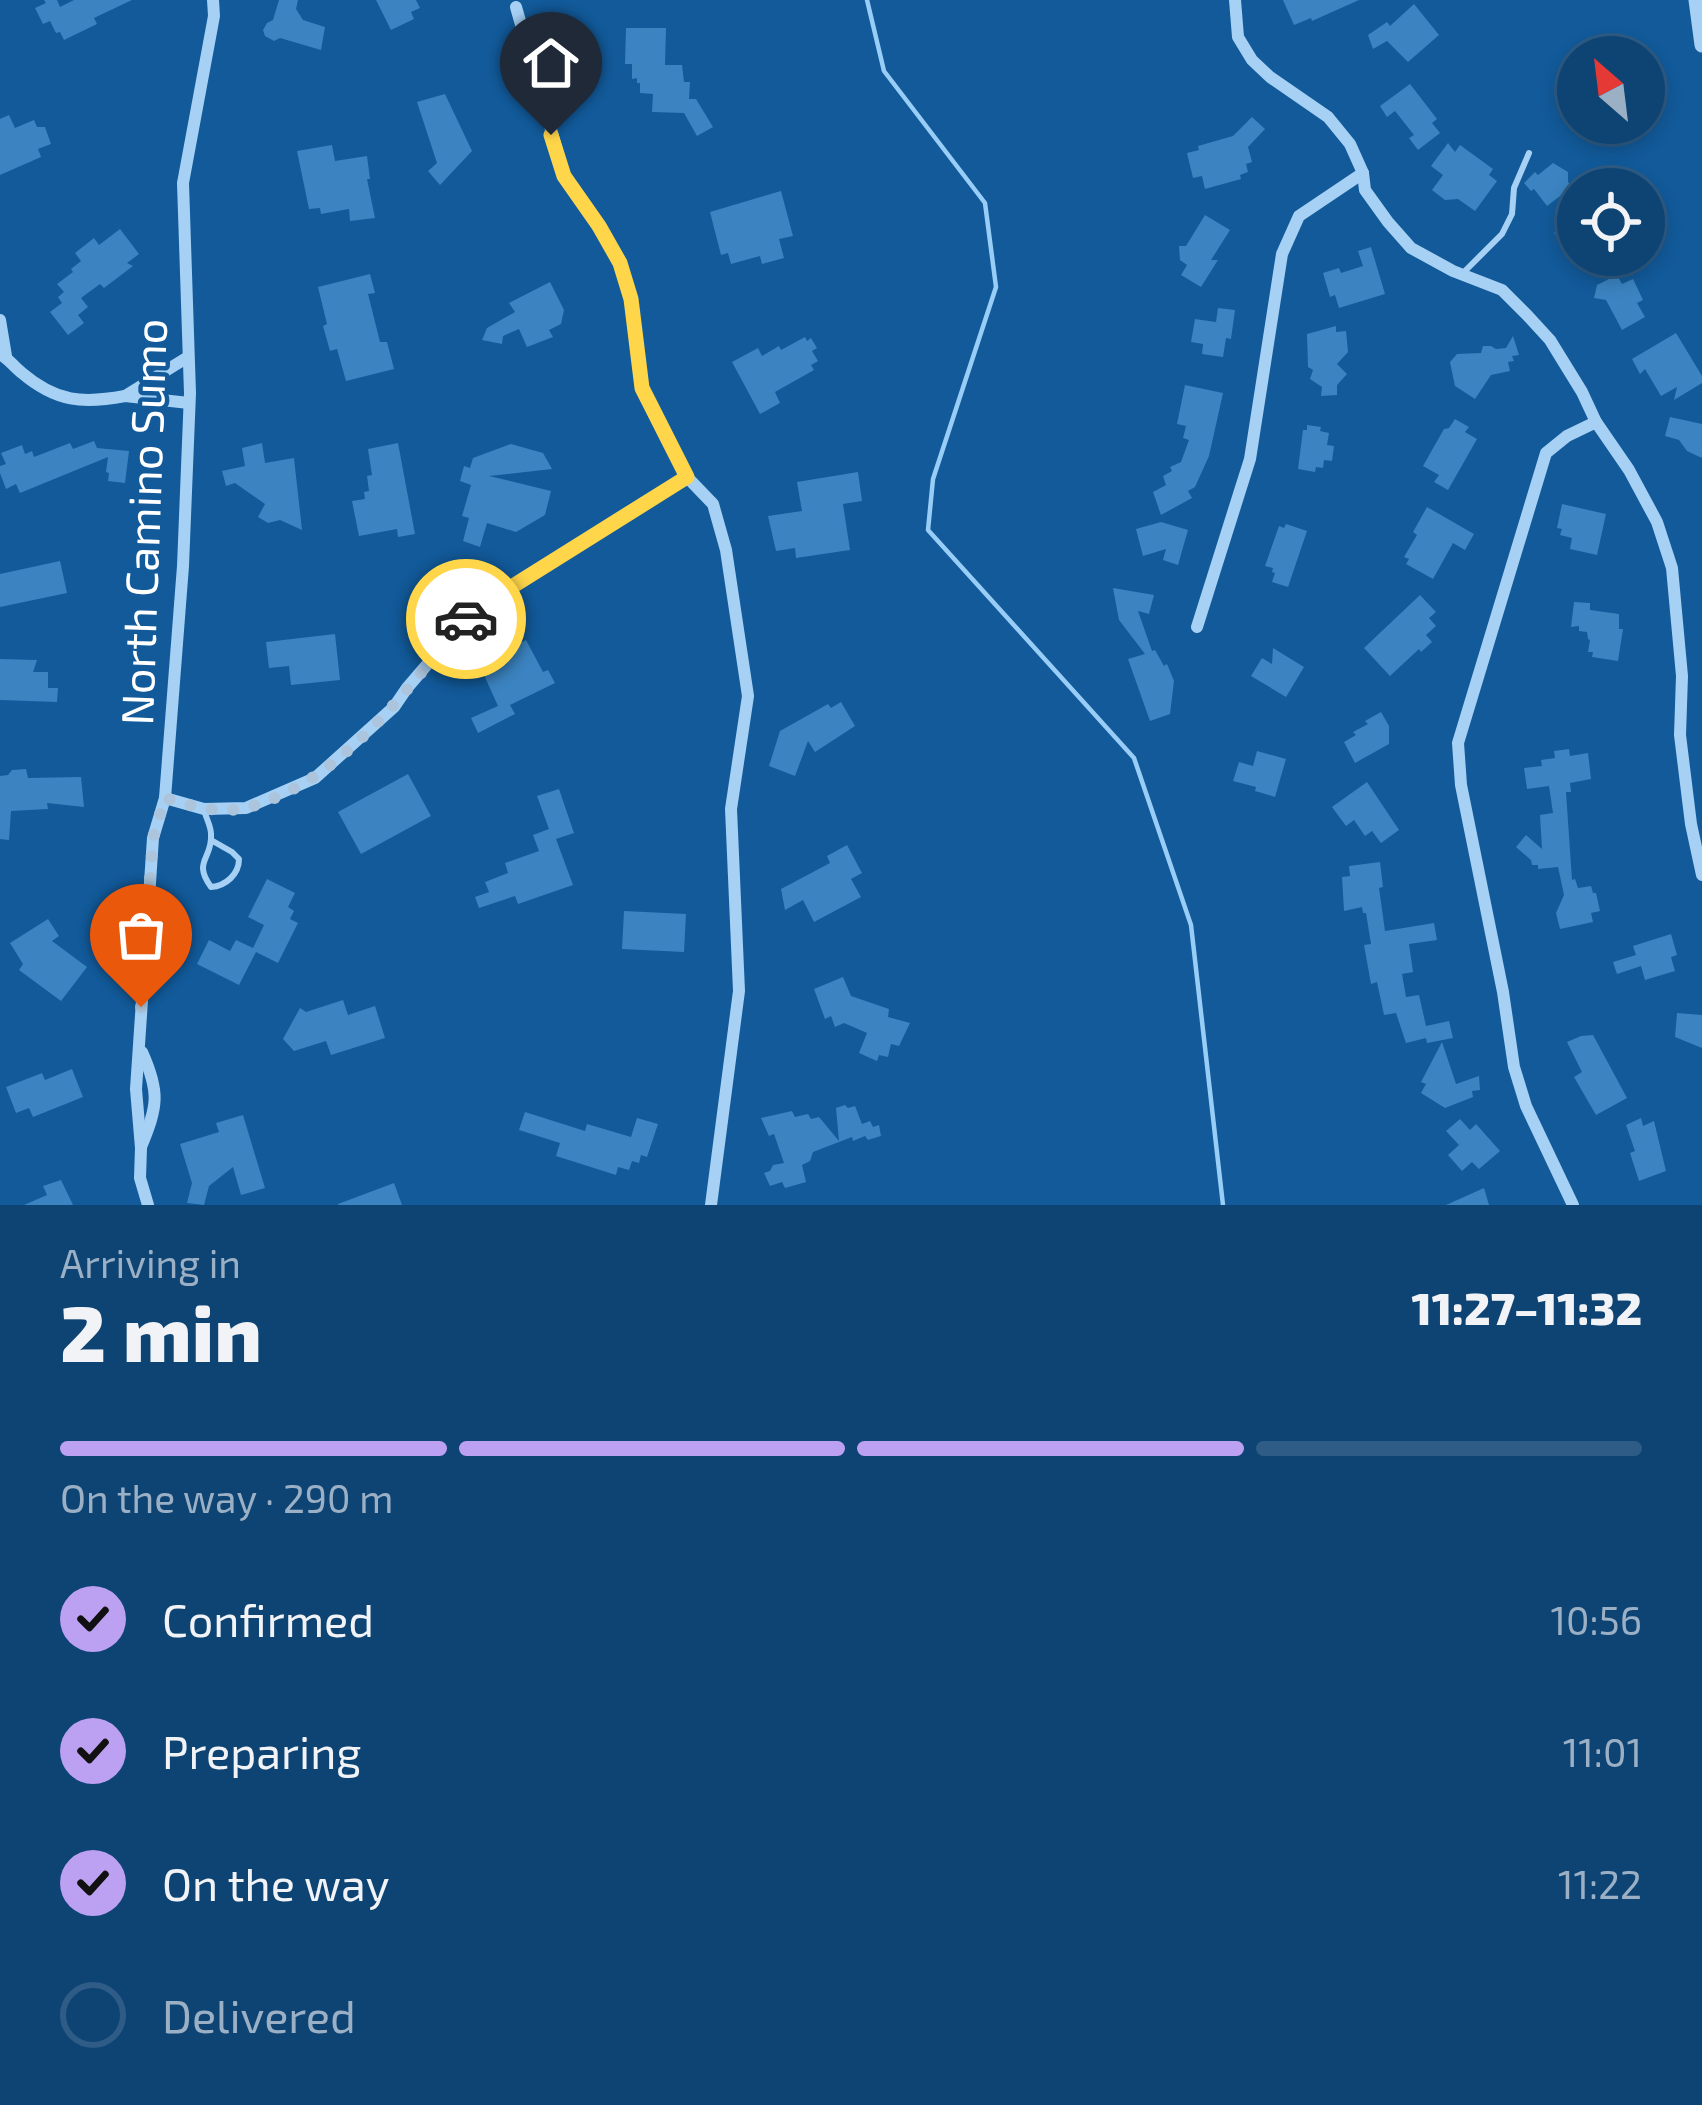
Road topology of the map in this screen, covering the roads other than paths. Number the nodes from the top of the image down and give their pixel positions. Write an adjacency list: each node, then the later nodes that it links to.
1 (213, 0): 11 (street, North Camino Sumo)
2 (1234, 0): 7 (street)
3 (1696, 0): 5 (street)
4 (516, 7): 15 (street)
5 (1701, 38)
6 (1529, 152): 8 (lane)
7 (1363, 173): 8 (street); 16 (street)
8 (1461, 274): 14 (street)
9 (0, 320): 10 (street)
10 (3, 355): 12 (street)
11 (188, 357): 12 (street); 13 (street, North Camino Sumo)
12 (124, 396): 13 (street)
13 (189, 403): 17 (street, North Camino Sumo)
14 (1596, 422): 20 (street); 23 (street)
15 (687, 477): 18 (street); 22 (street)
16 (1197, 627)
17 (165, 798): 18 (street); 21 (street, North Camino Sumo)
18 (204, 809): 19 (lane)
19 (211, 840): 19 (lane)
20 (1702, 875)
21 (148, 1205)
22 (711, 1205)
23 (1573, 1205)

